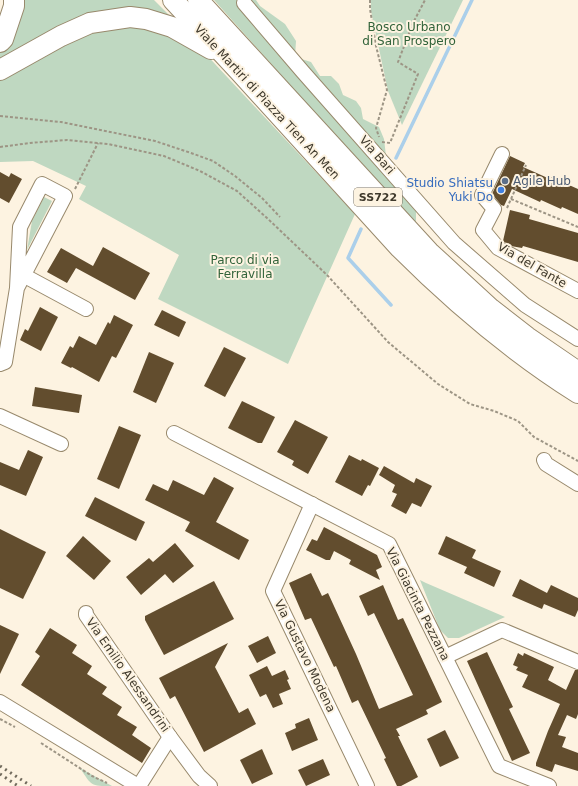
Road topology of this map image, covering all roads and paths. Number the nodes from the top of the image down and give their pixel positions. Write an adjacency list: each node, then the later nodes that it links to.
1 (14, 0): 7 (highway)
2 (173, 0): 9 (highway, Viale Martiri di Piazza Tien An Men / SS722)
3 (198, 0): 24 (highway, Viale Martiri di Piazza Tien An Men / SS722)
4 (370, 0): 5 (path)
5 (425, 0)
6 (244, 3): 22 (street, Via Bari)
7 (0, 42)
8 (0, 70): 9 (highway)
9 (240, 72): 25 (highway, Viale Martiri di Piazza Tien An Men / SS722)
10 (0, 116): 16 (path)
11 (0, 147): 30 (path)
12 (502, 154): 15 (street)
13 (526, 166): 14 (path)
14 (511, 200): 15 (path); 17 (path)
15 (494, 209): 20 (street, Via del Fante)
16 (280, 217)
17 (578, 227)
18 (23, 275): 19 (street); 19 (street); 21 (street)
19 (17, 288): 23 (street)
20 (578, 291)
21 (86, 309)
22 (578, 339)
23 (0, 364)
24 (578, 372)
25 (578, 393)
26 (0, 416): 28 (street)
27 (174, 433): 32 (street, Via Giacinta Pezzana)
28 (60, 444)
29 (544, 460): 31 (street)
30 (578, 460)
31 (578, 484)
32 (312, 504): 34 (street, Via Giacinta Pezzana); 44 (street, Via Gustavo Modena)
33 (86, 613): 39 (street, Via Emilio Alessandrini)
34 (445, 657): 35 (street); 45 (street, Via Giacinta Pezzana)
35 (578, 662)
36 (0, 702): 42 (street)
37 (0, 719): 38 (path)
38 (18, 729)
39 (170, 737): 42 (street, Via Emilio Alessandrini); 43 (street, Via Emilio Alessandrini)
40 (36, 740): 41 (path)
41 (112, 786)
42 (139, 786)
43 (210, 786)
44 (367, 786)
45 (549, 786)

